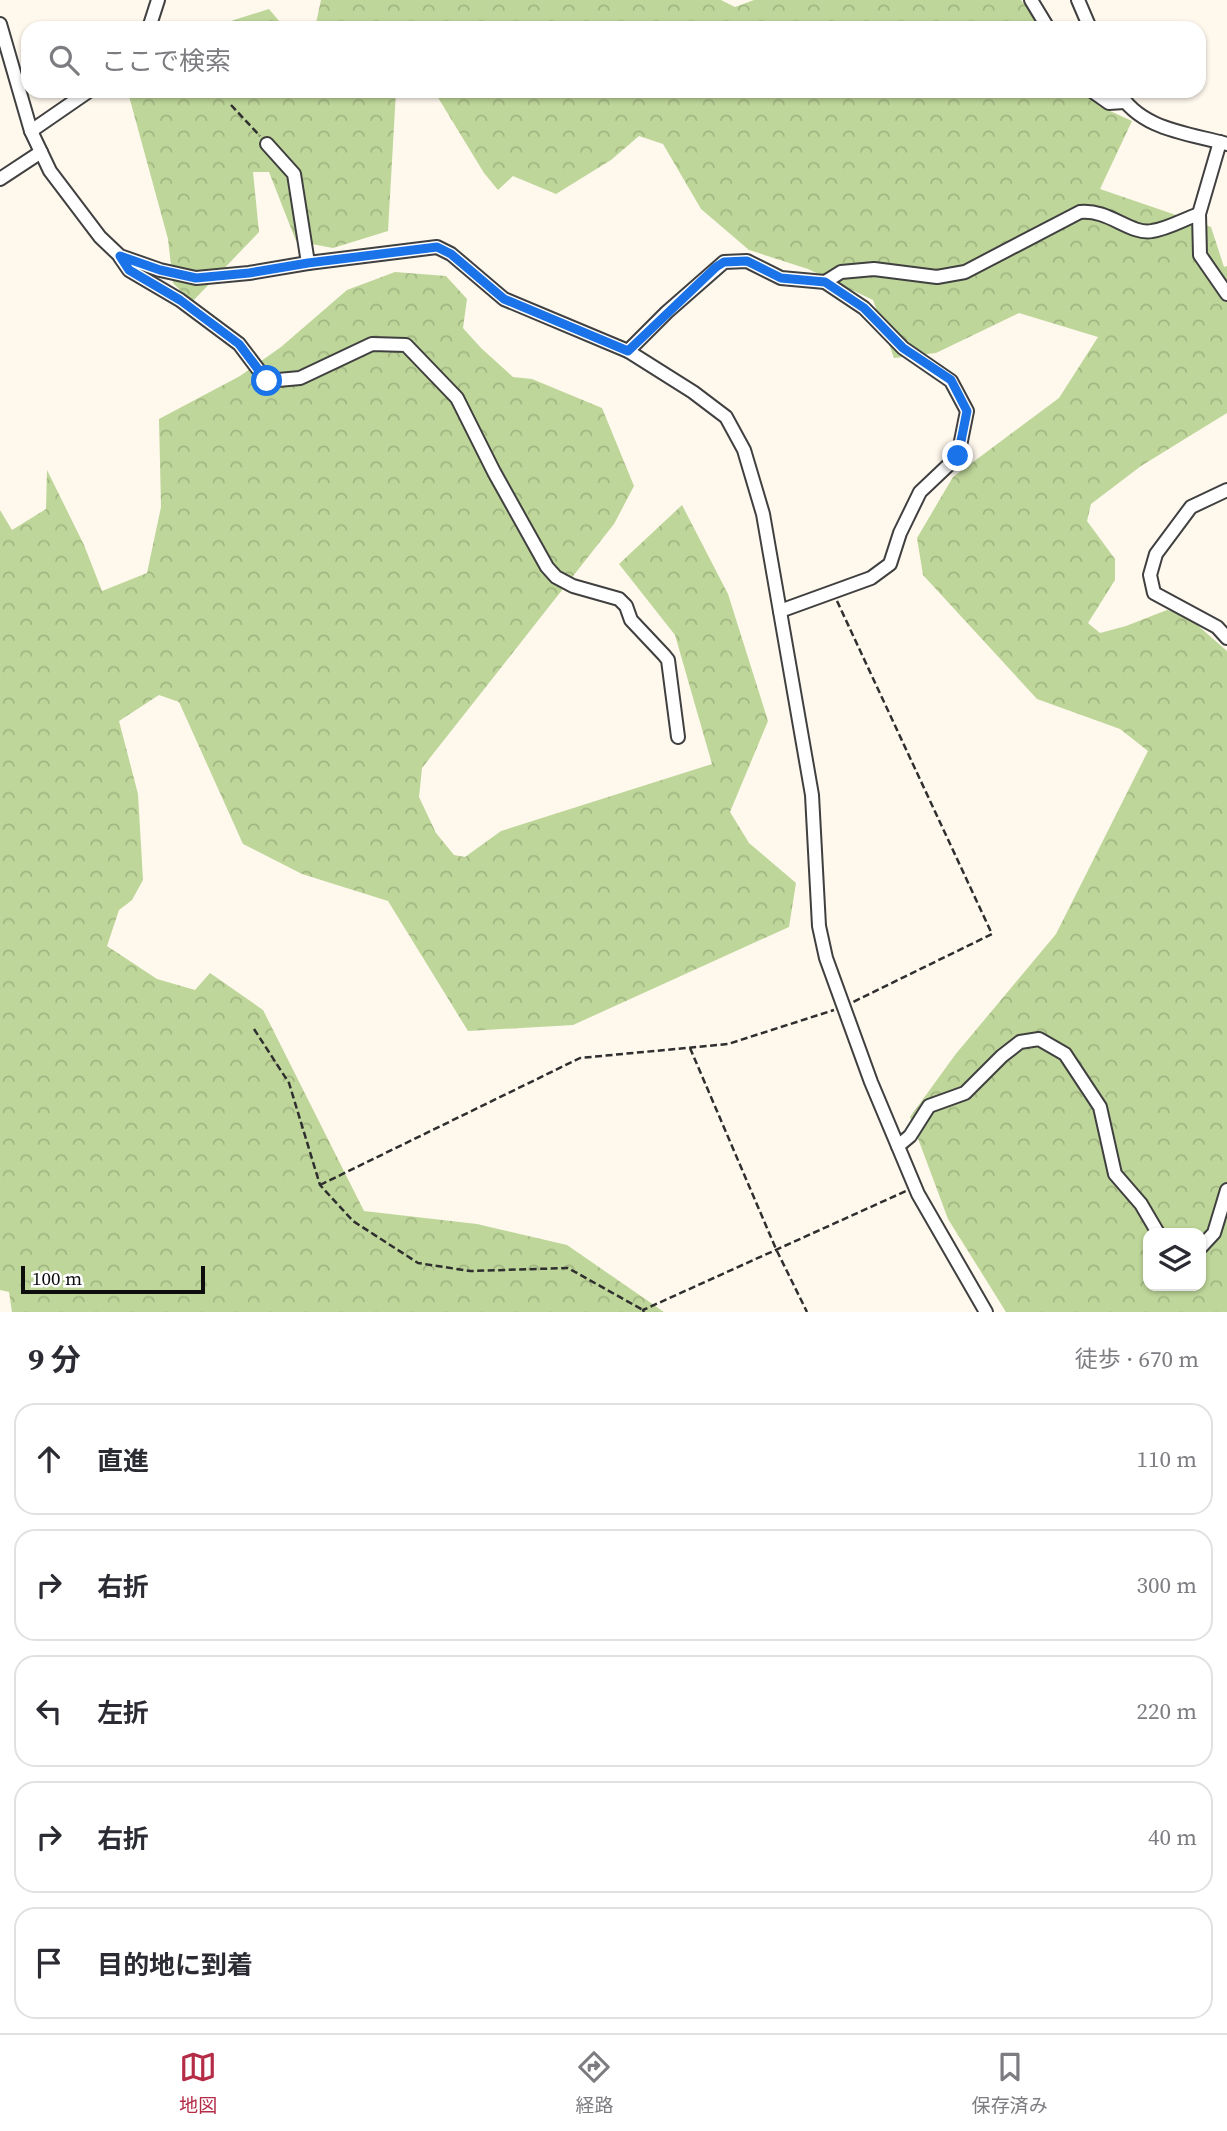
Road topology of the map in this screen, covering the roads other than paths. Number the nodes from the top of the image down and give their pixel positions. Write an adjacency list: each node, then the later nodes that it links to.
1 (158, 0): 4 (street)
2 (1031, 0): 5 (street)
3 (1078, 0): 6 (street)
4 (151, 21)
5 (1044, 21)
6 (1087, 21)
7 (0, 23): 8 (street)
8 (21, 96)
9 (22, 98): 14 (street)
10 (79, 98): 14 (street)
11 (1102, 98): 12 (street)
12 (1118, 98)
13 (1123, 98): 15 (street)
14 (31, 131): 17 (street)
15 (1223, 143): 19 (street)
16 (267, 144): 21 (street)
17 (41, 152): 18 (street); 20 (street)
18 (0, 179)
19 (1199, 214): 22 (street); 23 (street)
20 (120, 256): 21 (street); 28 (street)
21 (308, 263): 24 (street)
22 (825, 282): 24 (street); 26 (street)
23 (1227, 294)
24 (628, 351): 26 (street)
25 (1227, 490): 27 (street)
26 (780, 611): 29 (street)
27 (1227, 638)
28 (678, 737)
29 (898, 1146): 31 (street); 33 (street)
30 (1227, 1190): 32 (street)
31 (1155, 1228)
32 (1206, 1242)
33 (986, 1312)

